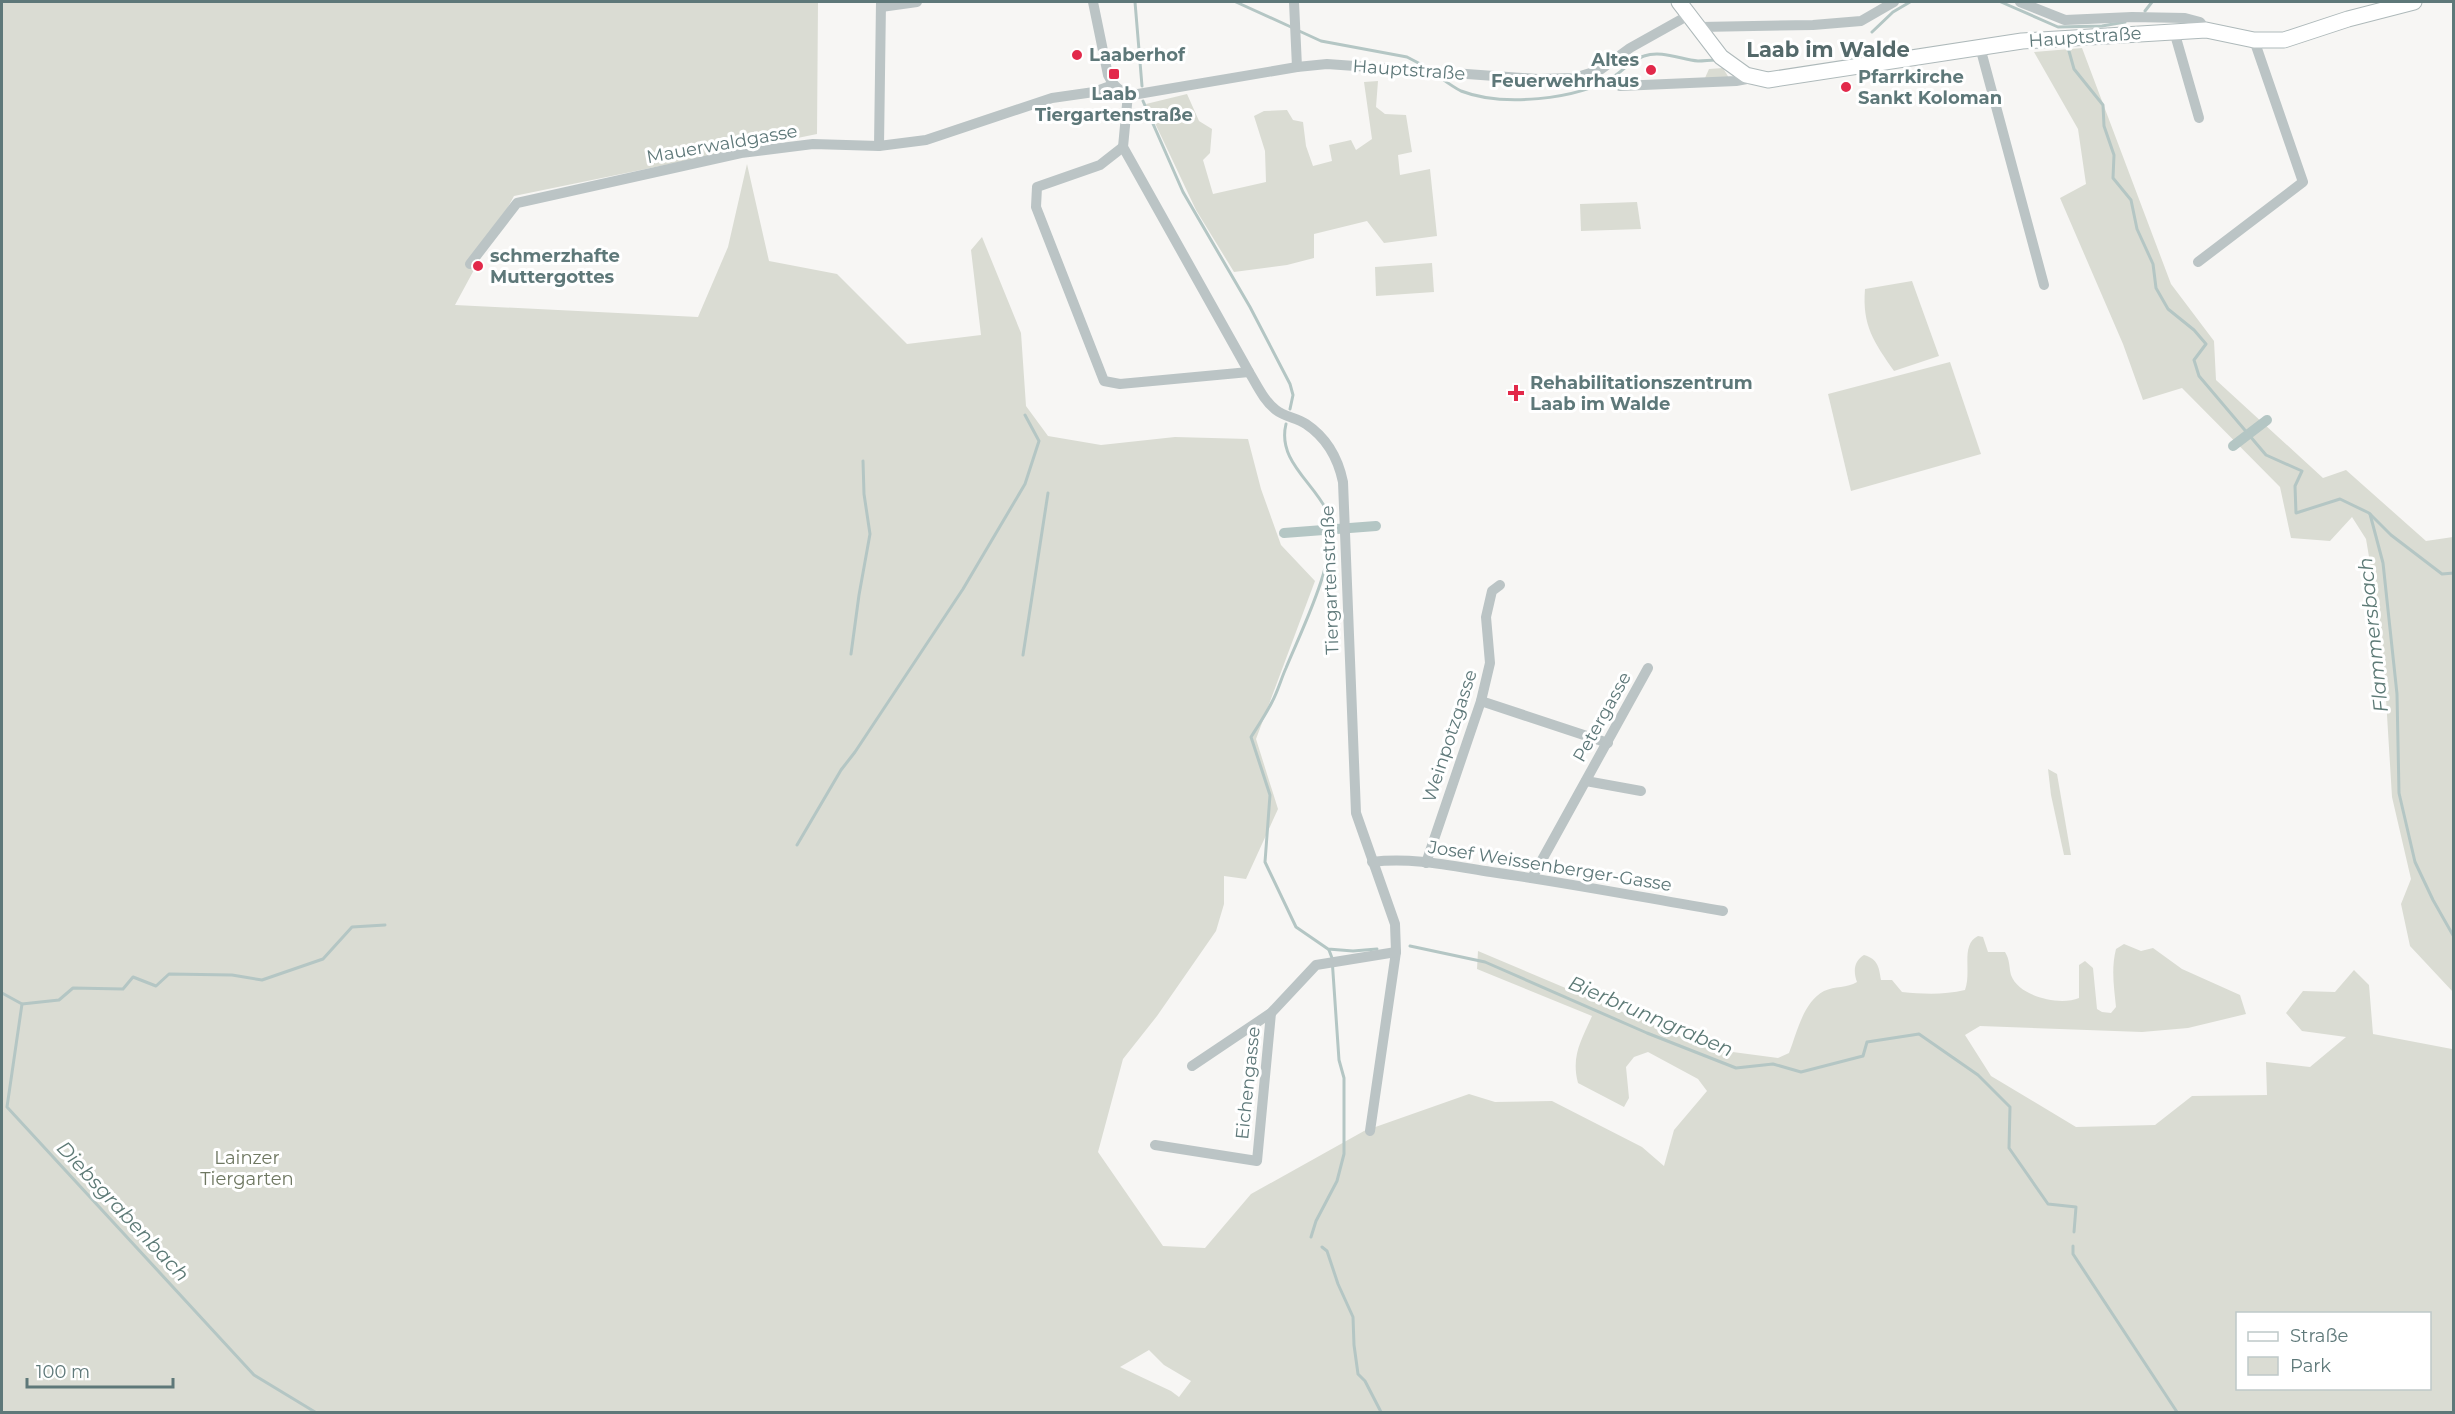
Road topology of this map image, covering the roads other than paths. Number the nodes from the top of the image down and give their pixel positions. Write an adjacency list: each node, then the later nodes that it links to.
1 (917, 2): 8 (street)
2 (1093, 2): 16 (street)
3 (1294, 2): 14 (street)
4 (1679, 2): 9 (street)
5 (1894, 2): 9 (street)
6 (2020, 2): 10 (street)
7 (2414, 2): 12 (street, Hauptstraße)
8 (881, 4): 20 (street)
9 (1695, 21): 14 (street, Hauptstraße); 15 (street, Hauptstraße)
10 (2206, 30): 11 (street, Hauptstraße); 12 (street, Hauptstraße)
11 (2174, 31): 13 (street, Hauptstraße); 19 (street)
12 (2254, 40): 22 (street)
13 (1980, 47): 15 (street, Hauptstraße); 24 (street)
14 (1297, 67): 18 (street, Hauptstraße)
15 (1753, 77): 17 (street, Hauptstraße)
16 (1113, 85): 18 (street); 20 (street, Mauerwaldgasse)
17 (1620, 86)
18 (1128, 94): 21 (street)
19 (2199, 118)
20 (879, 146): 23 (street, Mauerwaldgasse)
21 (1123, 147): 25 (street, Tiergartenstraße); 25 (street)
22 (2198, 262)
23 (470, 264)
24 (2044, 285)
25 (1249, 372): 32 (street, Tiergartenstraße)
26 (1500, 585): 28 (street, Weinpotzgasse)
27 (1648, 668): 29 (street, Petergasse)
28 (1481, 700): 29 (street); 33 (street, Weinpotzgasse)
29 (1608, 742): 30 (street, Petergasse)
30 (1586, 781): 31 (street, Petergasse); 34 (street, Petergasse)
31 (1641, 791)
32 (1372, 862): 33 (street, Josef Weissenberger-Gasse); 36 (street, Tiergartenstraße)
33 (1426, 862): 34 (street, Josef Weissenberger-Gasse)
34 (1532, 878): 35 (street, Josef Weissenberger-Gasse)
35 (1723, 911)
36 (1396, 952): 37 (street); 39 (street, Tiergartenstraße)
37 (1271, 1013): 38 (street); 40 (street, Eichengasse)
38 (1192, 1066)
39 (1370, 1131)
40 (1155, 1145)

